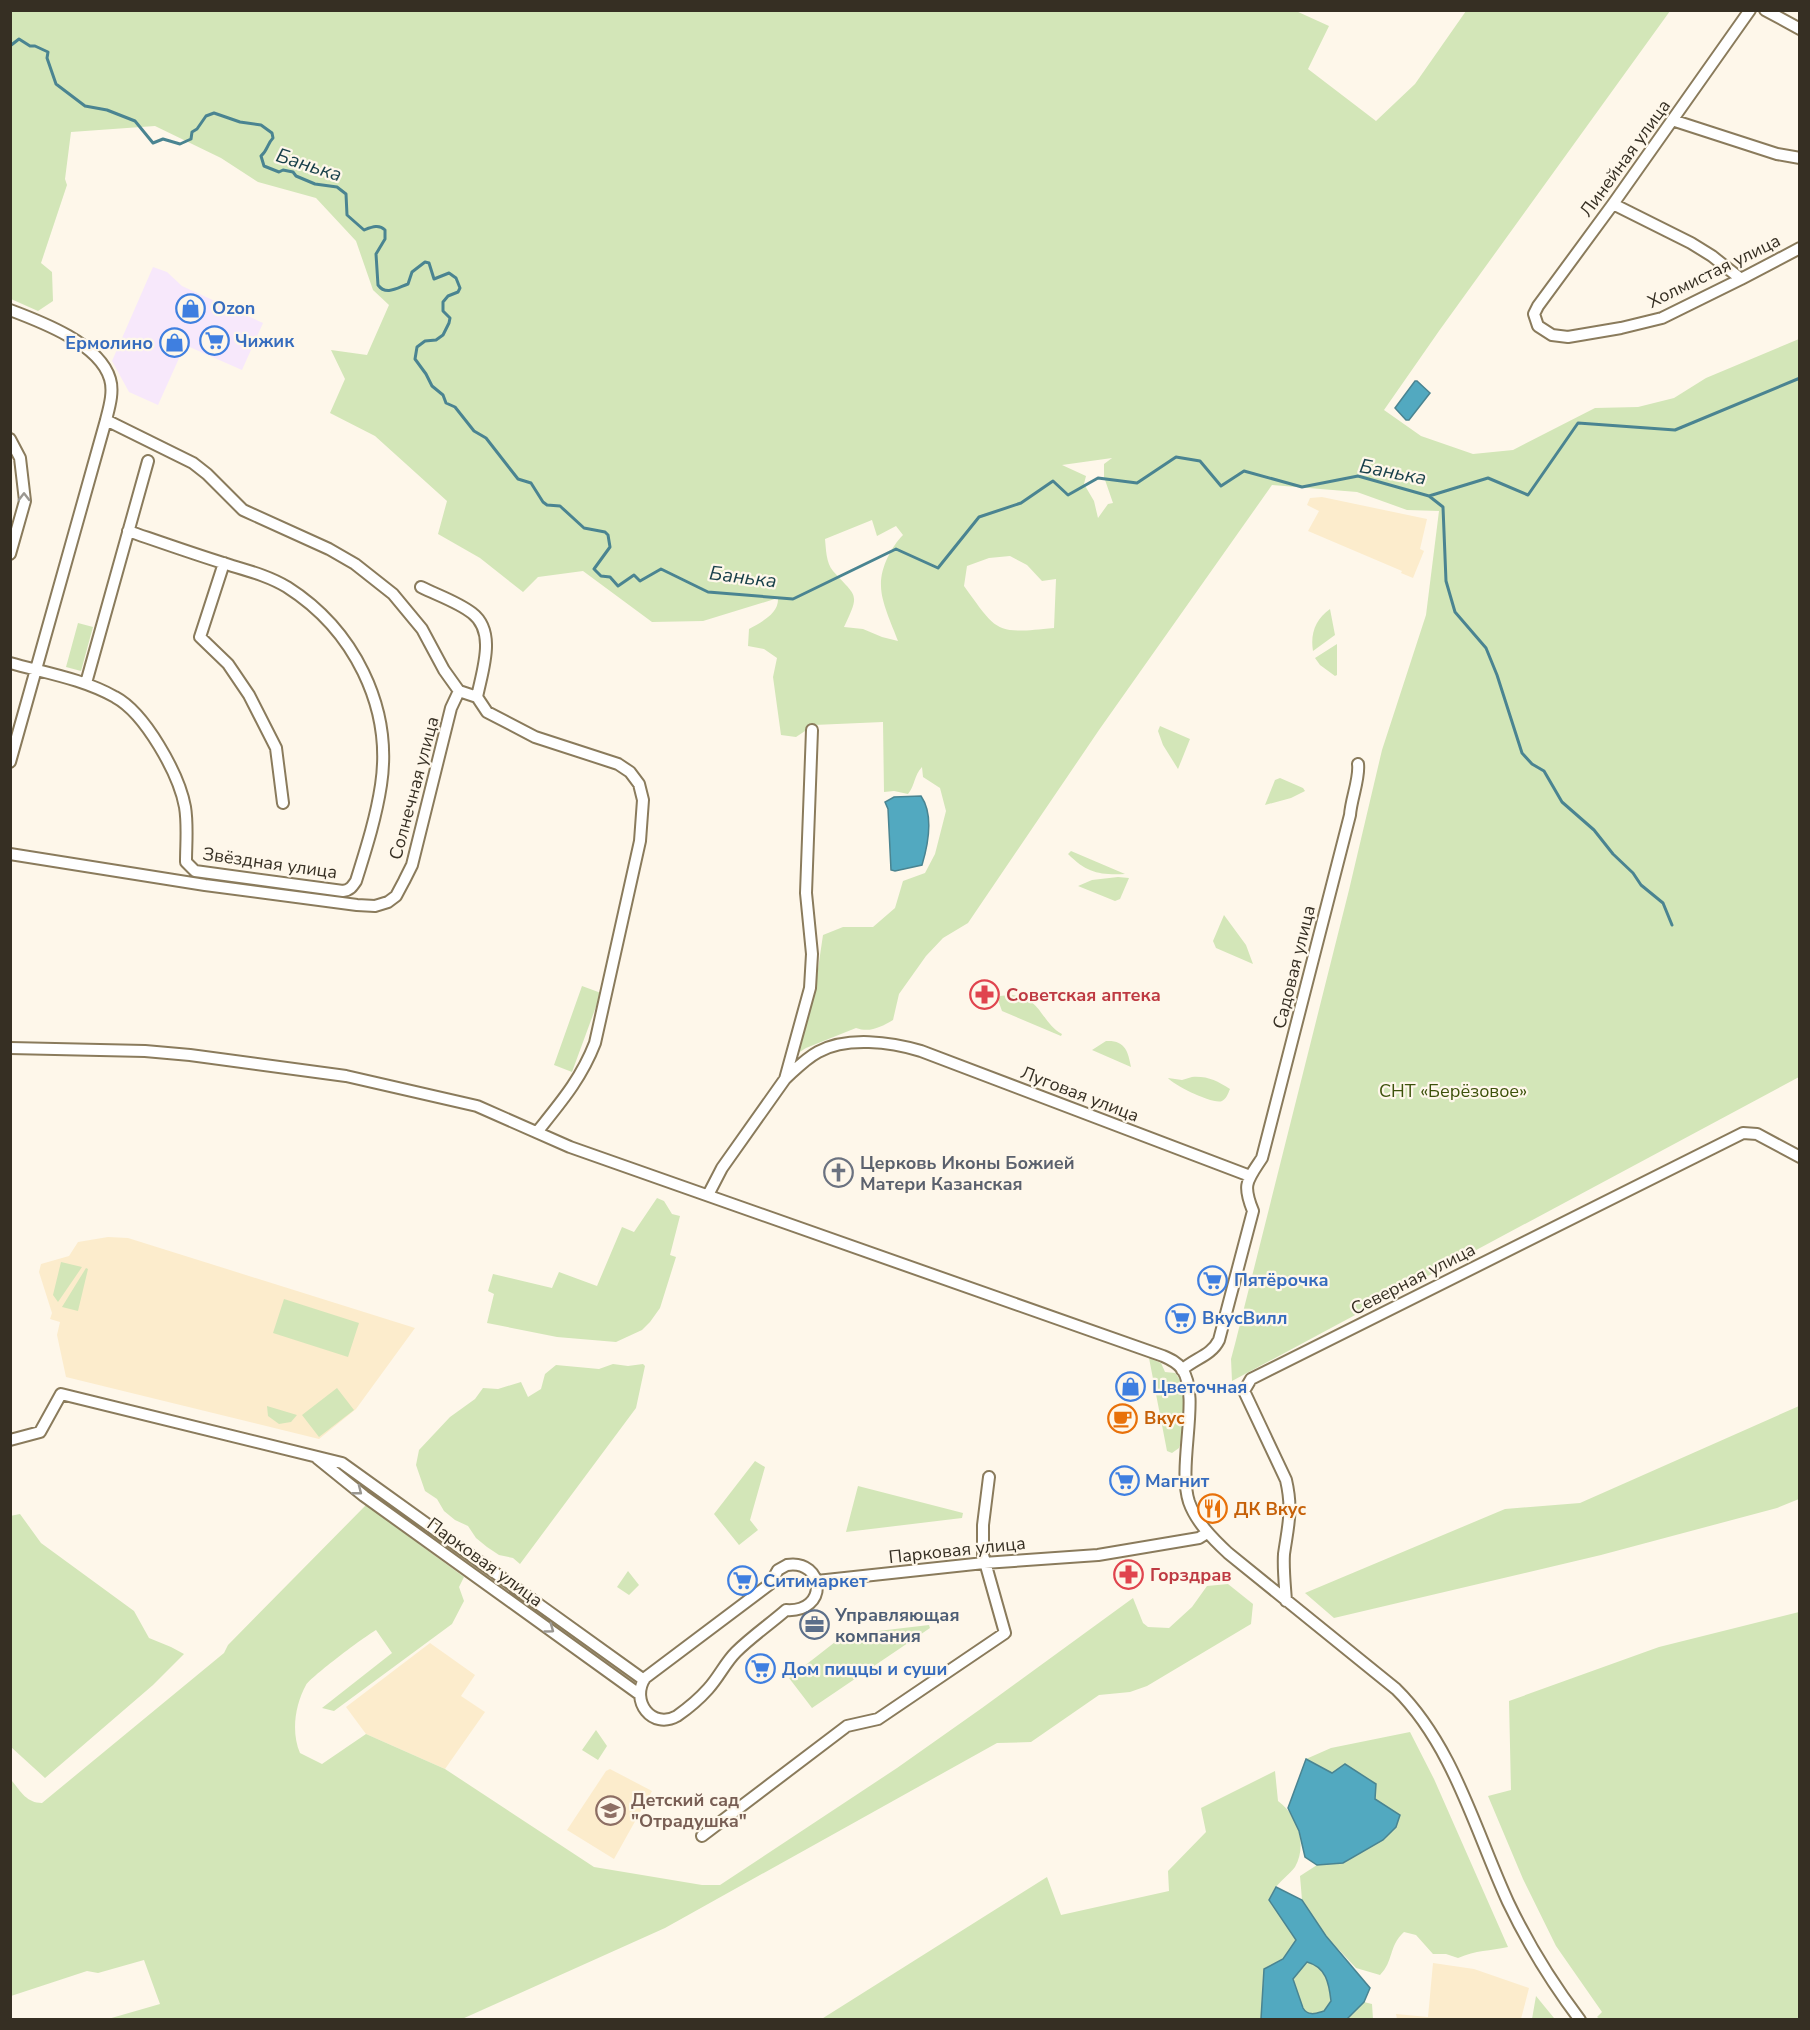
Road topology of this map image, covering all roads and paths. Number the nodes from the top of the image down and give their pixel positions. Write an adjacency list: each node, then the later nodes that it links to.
1 (1750, 10): 4 (street, Линейная улица)
2 (1765, 10): 3 (street)
3 (1800, 29)
4 (1672, 120): 5 (street); 6 (street, Линейная улица)
5 (1800, 158)
6 (1613, 204): 8 (street); 10 (street, Линейная улица)
7 (1800, 248): 8 (street, Холмистая улица)
8 (1741, 279): 10 (street, Холмистая улица)
9 (10, 309): 11 (street)
10 (1538, 326)
11 (106, 420): 19 (street); 21 (street)
12 (10, 439): 15 (street, one-way to 12)
13 (148, 461): 14 (street)
14 (128, 531): 16 (street, Звёздная улица); 20 (street)
15 (10, 554)
16 (224, 563): 20 (street, Звёздная улица); 26 (street)
17 (421, 587): 22 (street)
18 (10, 663): 19 (street)
19 (36, 670): 20 (street); 24 (street)
20 (86, 683)
21 (459, 691): 22 (street); 27 (street, Солнечная улица)
22 (477, 697): 30 (street)
23 (812, 730): 29 (street)
24 (10, 762)
25 (1358, 764): 32 (street, Садовая улица)
26 (283, 803)
27 (10, 854)
28 (10, 1048): 30 (street)
29 (785, 1079): 32 (street, Луговая улица); 33 (street)
30 (537, 1132): 33 (street)
31 (1800, 1157): 41 (street, Северная улица)
32 (1250, 1176): 34 (street)
33 (708, 1195): 34 (street)
34 (1182, 1370): 38 (street)
35 (10, 1440): 36 (street, Парковая улица)
36 (312, 1454): 42 (street, Парковая улица); 43 (street, Парковая улица, one-way to 43)
37 (989, 1477): 39 (street)
38 (1208, 1533): 39 (street, Парковая улица); 41 (street)
39 (984, 1563): 40 (street, Парковая улица); 44 (street)
40 (817, 1581): 42 (street); 43 (street, Парковая улица)
41 (1286, 1601): 45 (street)
42 (646, 1678): 43 (street)
43 (639, 1694)
44 (702, 1836)
45 (1580, 2019)

